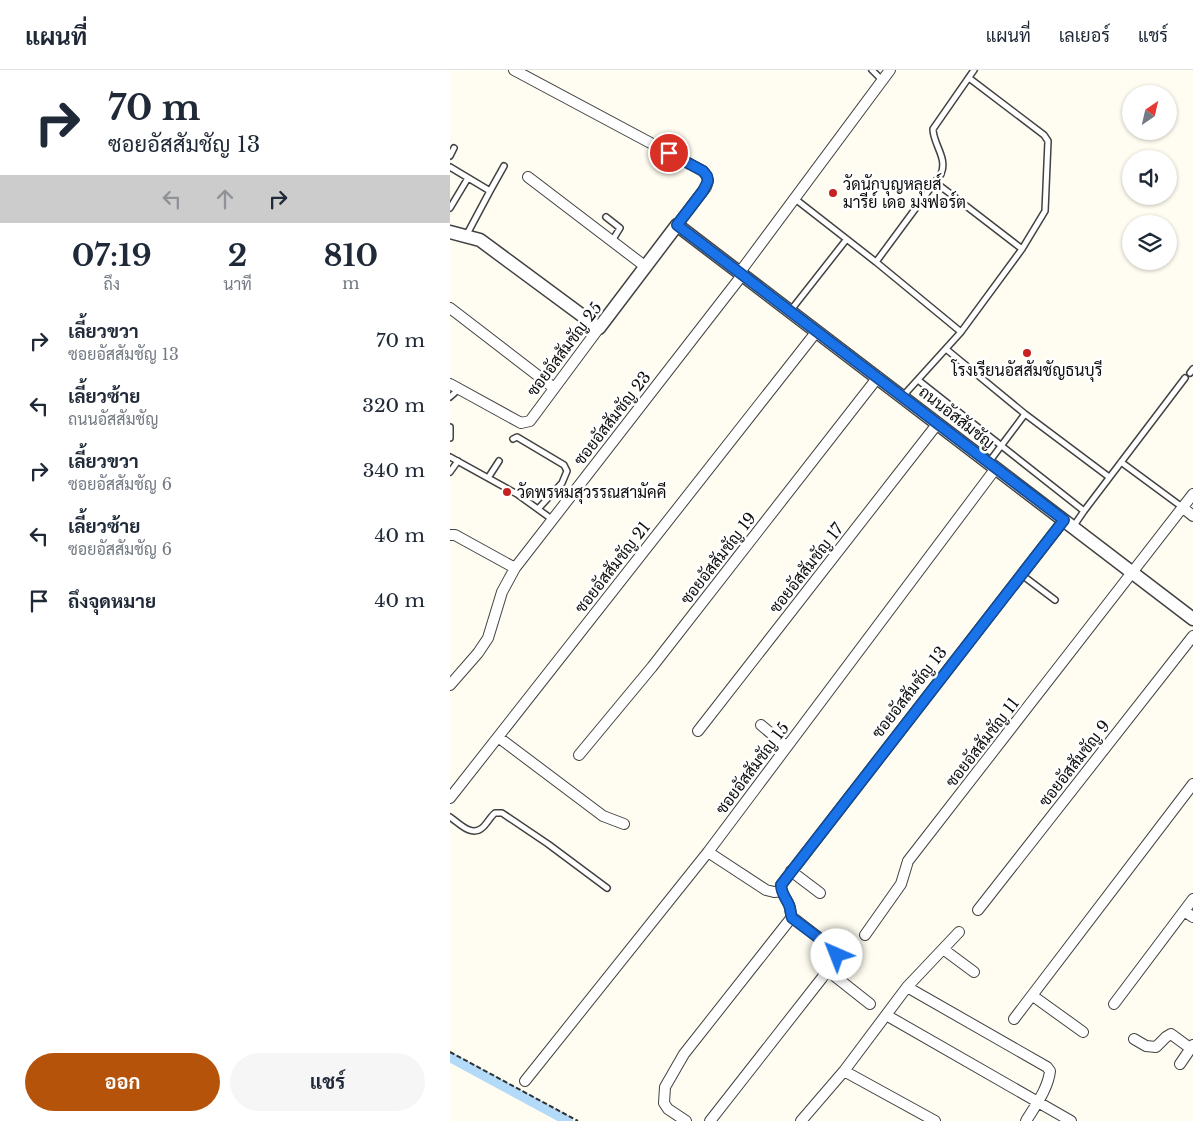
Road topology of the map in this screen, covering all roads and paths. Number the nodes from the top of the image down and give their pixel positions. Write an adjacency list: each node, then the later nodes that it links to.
1 (514, 70): 18 (street)
2 (872, 70): 6 (lane)
3 (890, 70): 6 (street, ซอยอัสสัมชัญ 23)
4 (974, 70): 5 (lane)
5 (969, 78): 13 (lane); 23 (lane)
6 (882, 81): 15 (street, ซอยอัสสัมชัญ 23)
7 (454, 148): 8 (lane)
8 (450, 156)
9 (504, 166): 14 (lane)
10 (450, 167): 12 (lane)
11 (528, 177): 22 (street)
12 (468, 178): 14 (lane); 16 (lane)
13 (934, 182): 23 (lane); 24 (lane)
14 (490, 192): 20 (lane)
15 (794, 198): 21 (lane); 26 (street, ซอยอัสสัมชัญ 23)
16 (450, 208)
17 (606, 217): 22 (lane)
18 (677, 225): 25 (street, ซอยอัสสัมชัญ 25); 26 (street, ถนนอัสสัมชัญ)
19 (450, 232): 20 (street)
20 (466, 237): 29 (street)
21 (846, 240): 24 (lane); 28 (lane)
22 (612, 241): 25 (street)
23 (1022, 249): 31 (lane)
24 (876, 262): 31 (lane)
25 (646, 267): 29 (street, ซอยอัสสัมชัญ 25)
26 (742, 273): 28 (street, ถนนอัสสัมชัญ); 59 (street, ซอยอัสสัมชัญ 23)
27 (450, 308): 37 (street)
28 (790, 311): 30 (street, ถนนอัสสัมชัญ)
29 (599, 328): 37 (street, ซอยอัสสัมชัญ 25)
30 (817, 331): 33 (street, ถนนอัสสัมชัญ); 71 (street, ซอยอัสสัมชัญ 21)
31 (961, 332): 32 (lane)
32 (946, 349): 35 (lane); 40 (lane)
33 (878, 377): 38 (street, ถนนอัสสัมชัญ); 73 (street, ซอยอัสสัมชัญ 19)
34 (1185, 378): 49 (lane)
35 (918, 380): 38 (lane); 45 (lane)
36 (454, 387): 37 (street, ซอยอัสสัมชัญ 25); 39 (lane)
37 (554, 388)
38 (903, 396): 41 (street, ถนนอัสสัมชัญ)
39 (450, 397)
40 (1025, 414): 45 (lane); 53 (lane)
41 (938, 423): 50 (street, ถนนอัสสัมชัญ); 70 (street, ซอยอัสสัมชัญ 17)
42 (450, 428): 43 (lane)
43 (450, 438)
44 (514, 439): 56 (lane)
45 (1001, 446): 50 (lane); 57 (lane)
46 (450, 457): 47 (lane)
47 (458, 461): 51 (lane); 52 (lane)
48 (499, 461): 52 (lane)
49 (1121, 462): 53 (lane); 55 (lane)
50 (993, 465): 60 (street, ถนนอัสสัมชัญ); 72 (street, ซอยอัสสัมชัญ 15)
51 (450, 472)
52 (488, 478): 56 (lane)
53 (1109, 478): 57 (lane)
54 (1193, 494): 55 (street, ซอยอัสสัมชัญ 11)
55 (1182, 507): 58 (street); 63 (street, ซอยอัสสัมชัญ 11)
56 (538, 509): 59 (lane)
57 (1084, 511): 60 (lane)
58 (1193, 516)
59 (553, 520): 62 (street, ซอยอัสสัมชัญ 23)
60 (1068, 524): 63 (street, ถนนอัสสัมชัญ); 64 (street, ซอยอัสสัมชัญ 13)
61 (450, 535): 62 (street)
62 (515, 568): 68 (street, ซอยอัสสัมชัญ 23)
63 (1133, 573): 66 (street, ถนนอัสสัมชัญ); 88 (street, ซอยอัสสัมชัญ 11)
64 (1022, 575): 65 (lane); 79 (street, ซอยอัสสัมชัญ 13)
65 (1055, 600)
66 (1193, 619)
67 (1193, 636): 84 (street, ซอยอัสสัมชัญ 9)
68 (450, 685)
69 (760, 725): 72 (street)
70 (698, 731)
71 (498, 737): 75 (street, ซอยอัสสัมชัญ 21); 77 (street)
72 (786, 746): 78 (street, ซอยอัสสัมชัญ 15)
73 (579, 755)
74 (1193, 784): 93 (street)
75 (450, 798)
76 (450, 816): 80 (lane)
77 (624, 824)
78 (708, 852): 81 (street); 104 (street, ซอยอัสสัมชัญ 15)
79 (791, 871): 81 (street, ซอยอัสสัมชัญ 13); 82 (street)
80 (607, 888)
81 (781, 888): 86 (street)
82 (820, 893)
83 (1193, 899): 85 (street)
84 (978, 910)
85 (1189, 914): 95 (street)
86 (792, 918): 90 (street); 107 (street)
87 (959, 932): 89 (street)
88 (865, 935)
89 (943, 949): 91 (street); 92 (street)
90 (828, 970): 94 (street); 108 (street)
91 (974, 972)
92 (907, 987): 96 (street); 105 (street)
93 (1033, 996): 97 (street); 98 (street)
94 (870, 1004)
95 (1114, 1004)
96 (886, 1016): 103 (street); 105 (street)
97 (1014, 1020)
98 (1083, 1032)
99 (1134, 1039): 100 (street)
100 (1192, 1046): 102 (street)
101 (450, 1052): 106 (path)
102 (1180, 1064)
103 (844, 1071): 109 (street); 110 (street)
104 (525, 1081)
105 (1038, 1102): 111 (street); 112 (street)
106 (578, 1121)
107 (686, 1121)
108 (710, 1121)
109 (802, 1121)
110 (935, 1121)
111 (1026, 1121)
112 (1071, 1121)

